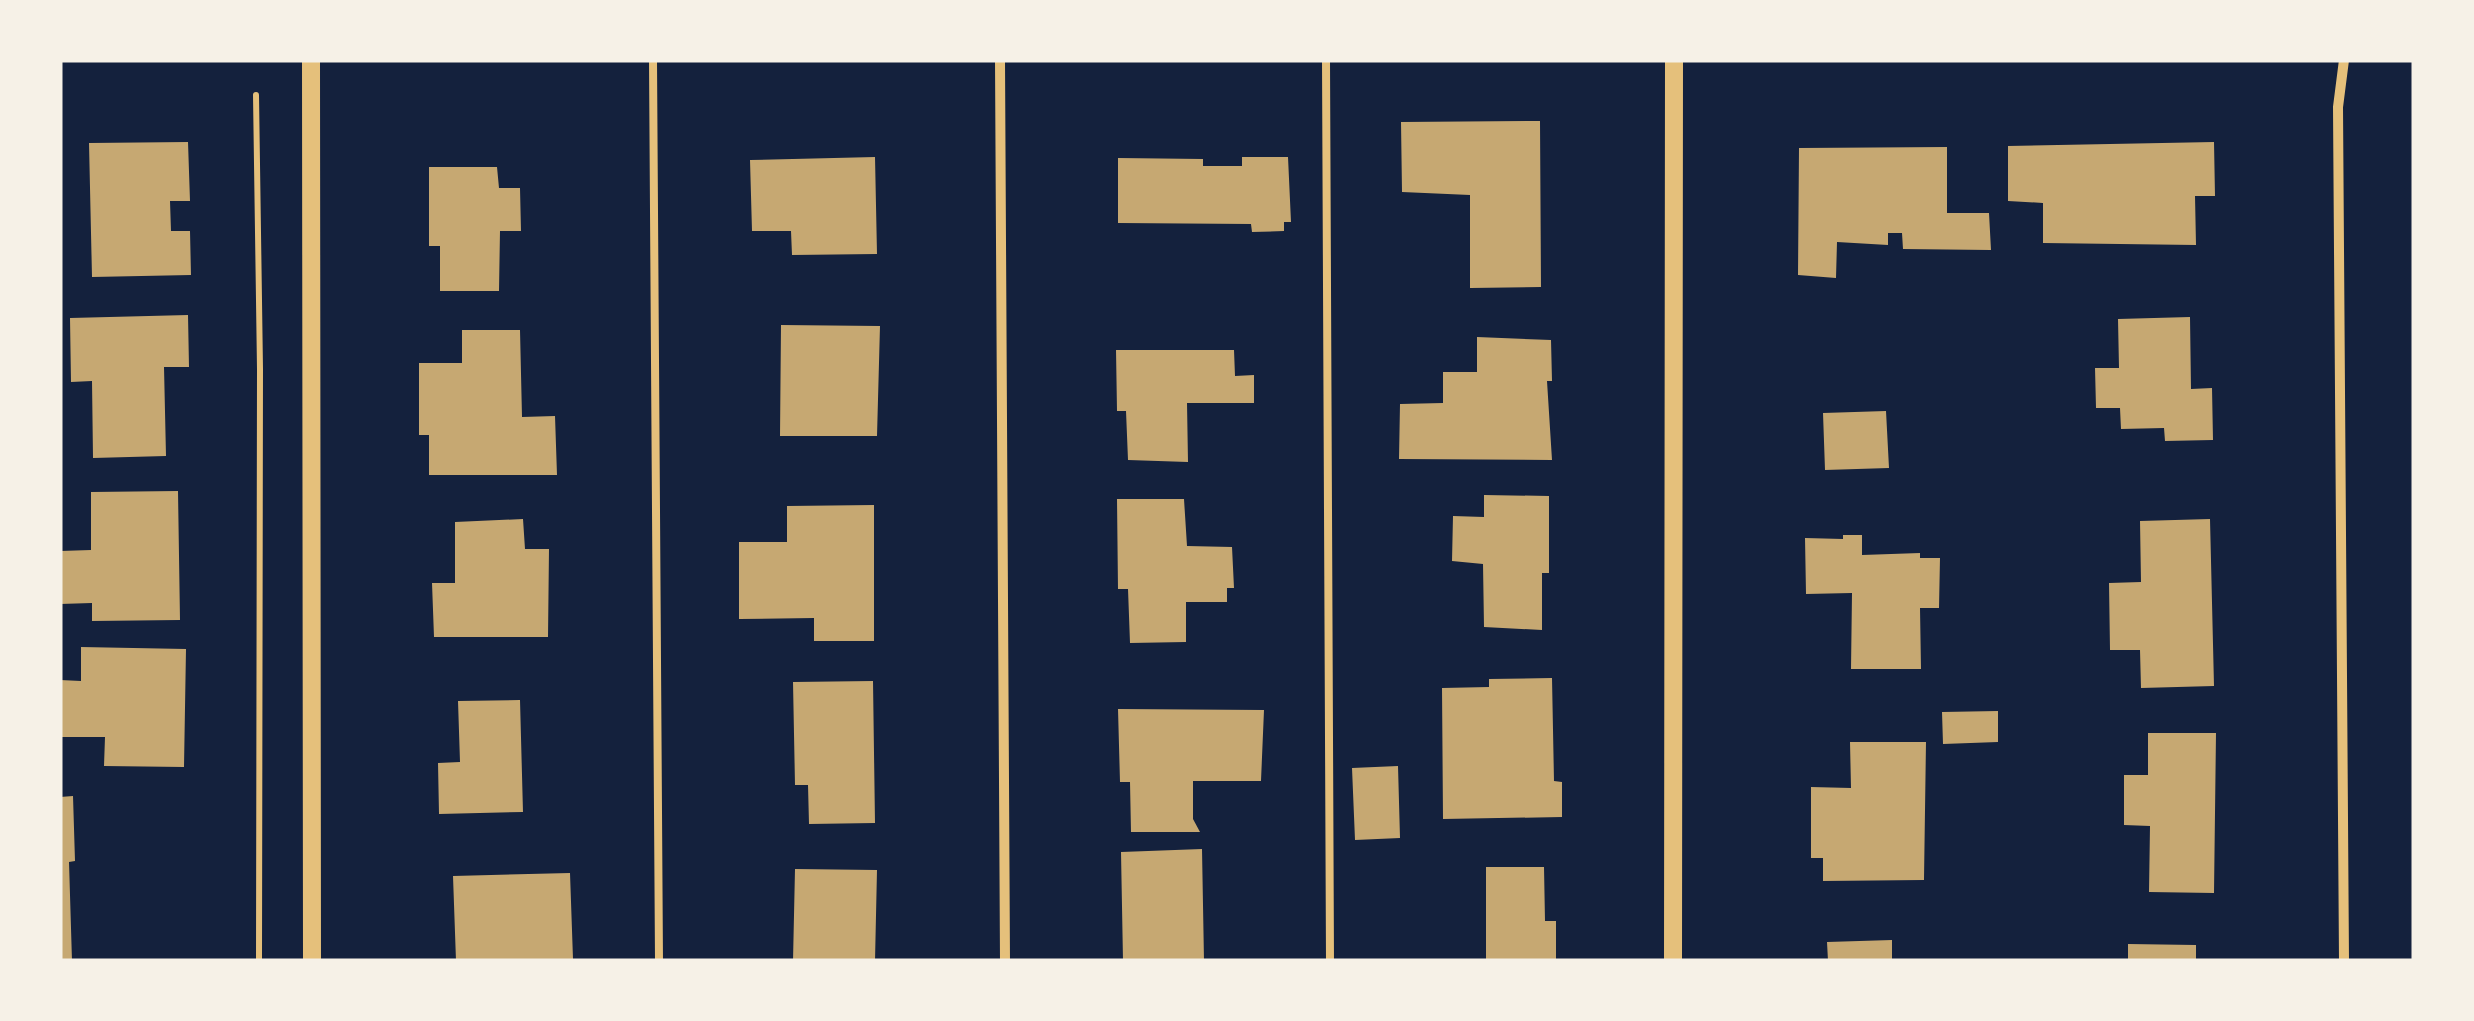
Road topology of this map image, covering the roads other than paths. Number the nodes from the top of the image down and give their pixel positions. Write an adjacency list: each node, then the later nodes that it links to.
1 (310, 60): 7 (street)
2 (653, 60): 8 (lane)
3 (1000, 60): 9 (street)
4 (1326, 60): 10 (lane)
5 (1674, 60): 11 (street)
6 (2344, 60): 12 (street)
7 (312, 961)
8 (659, 961)
9 (1005, 961)
10 (1330, 961)
11 (1673, 961)
12 (2344, 961)

